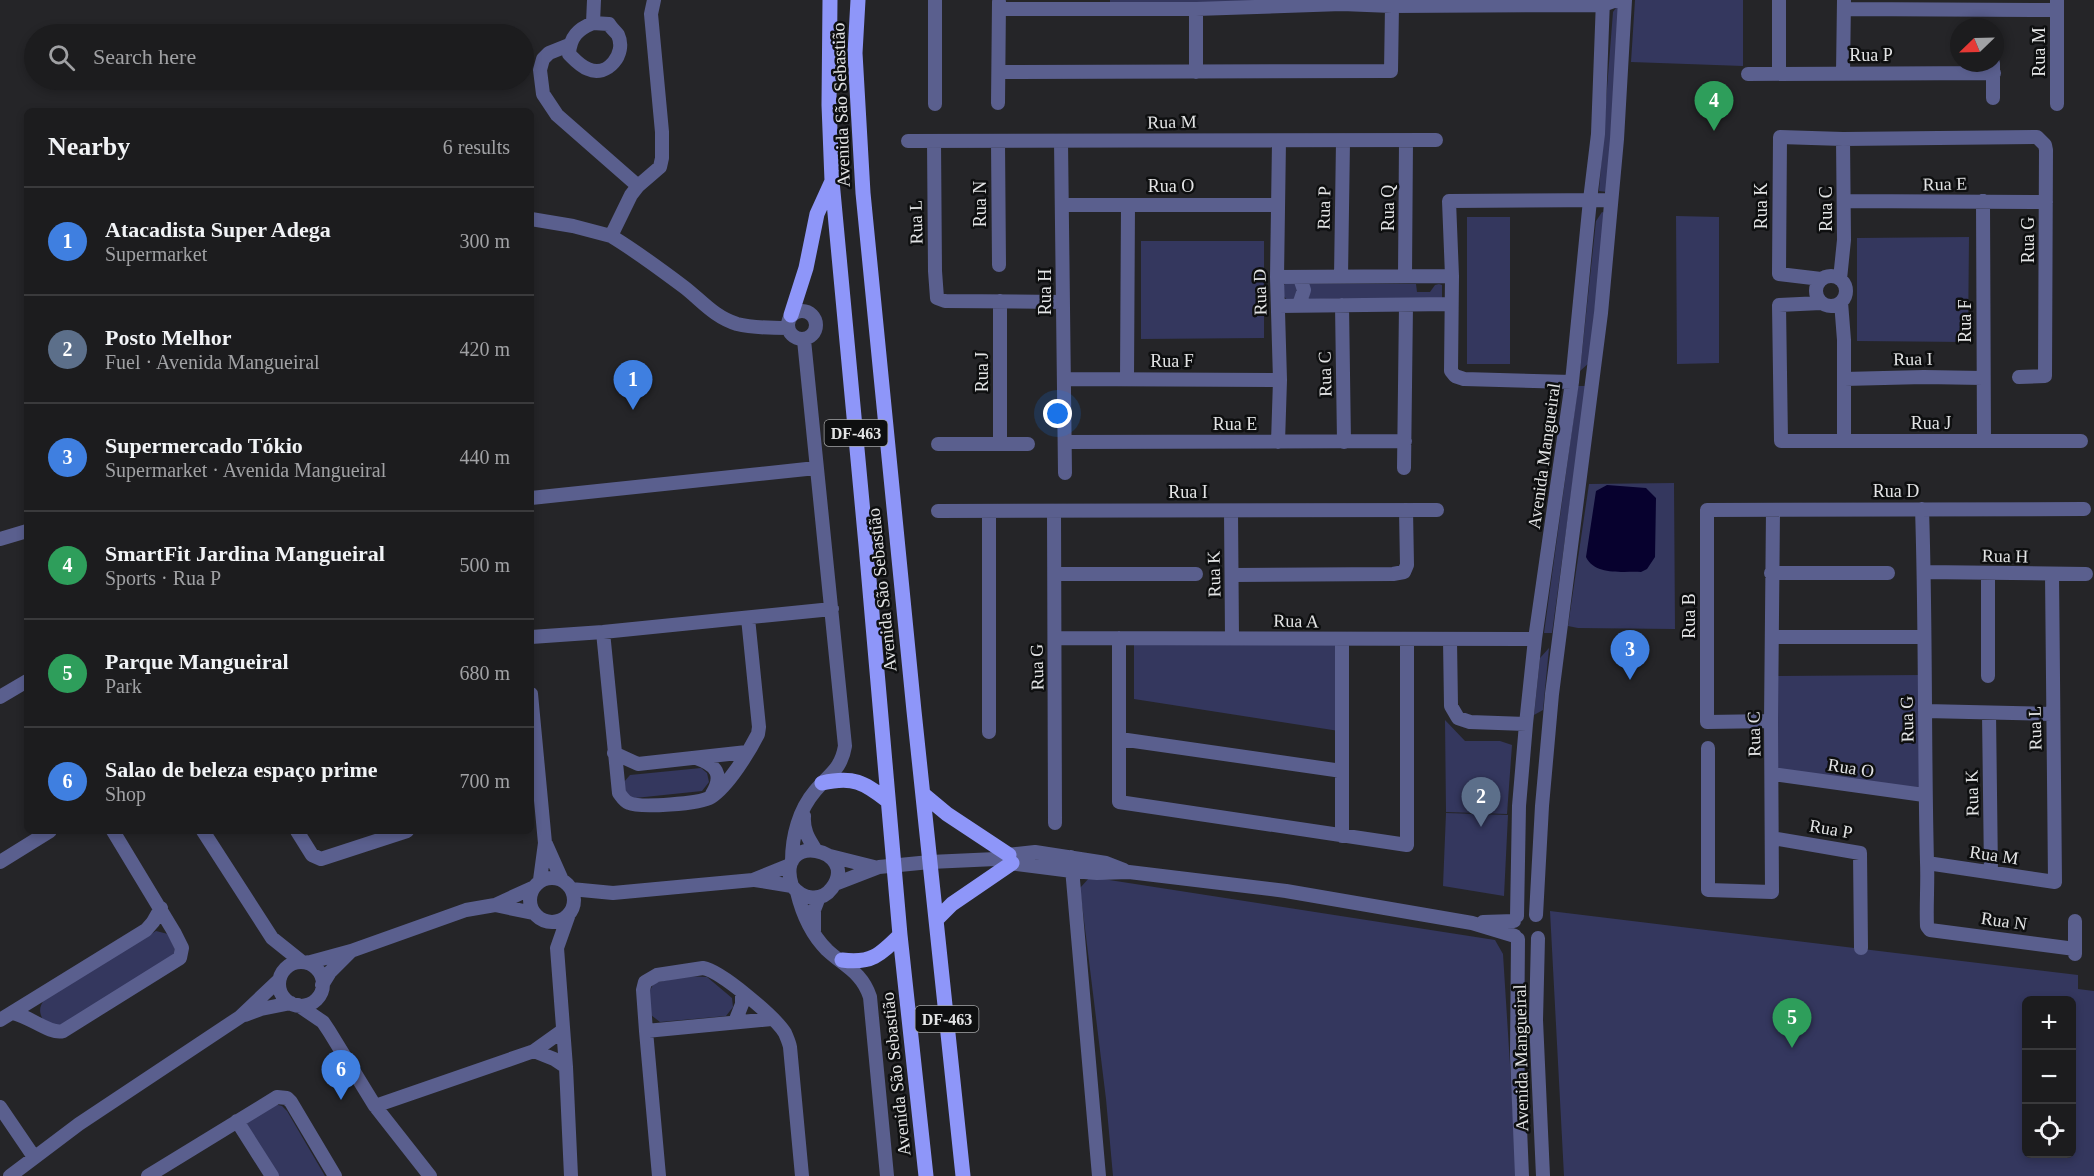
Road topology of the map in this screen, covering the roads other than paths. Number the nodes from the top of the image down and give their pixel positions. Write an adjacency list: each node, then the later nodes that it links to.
1 (594, 0): 19 (street)
2 (654, 0): 45 (street)
3 (830, 0): 44 (main road, Avenida São Sebastião / DF-463)
4 (851, 0): 21 (main road)
5 (858, 0): 21 (main road, Avenida São Sebastião / DF-463)
6 (935, 0): 31 (street)
7 (1617, 0): 12 (street)
8 (1625, 0): 36 (street, Avenida Mangueiral)
9 (1779, 0): 28 (street)
10 (1342, 2): 11 (street); 17 (street)
11 (1277, 3): 18 (street)
12 (1603, 3): 17 (street); 33 (street, Avenida Mangueiral)
13 (999, 4): 14 (street); 23 (street)
14 (1063, 4): 18 (street)
15 (1844, 4): 16 (street); 26 (street)
16 (2057, 5): 32 (street, Rua M)
17 (1392, 6): 24 (street)
18 (1196, 9): 24 (street)
19 (593, 23): 20 (street); 20 (street)
20 (569, 45): 45 (street)
21 (855, 53): 154 (main road, Avenida São Sebastião / DF-463)
22 (1950, 69): 26 (street, Rua P)
23 (999, 72): 24 (street); 30 (street)
24 (1196, 72)
25 (1994, 72): 29 (street)
26 (1844, 73): 28 (street, Rua P)
27 (1748, 74): 28 (street, Rua P)
28 (1779, 74)
29 (1993, 98)
30 (999, 103)
31 (935, 104)
32 (2057, 104)
33 (1598, 134): 36 (street); 46 (street, Avenida Mangueiral)
34 (1843, 139): 48 (street, Rua C); 50 (street, Rua G); 62 (street, Rua K)
35 (1436, 140): 42 (street, Rua M)
36 (1617, 140): 47 (street, Avenida Mangueiral)
37 (908, 141): 38 (street, Rua M)
38 (934, 141): 43 (street, Rua M); 64 (street, Rua L)
39 (1061, 141): 40 (street, Rua M); 43 (street, Rua M); 52 (street, Rua H)
40 (1280, 141): 41 (street, Rua M); 53 (street, Rua D)
41 (1342, 141): 42 (street, Rua M); 57 (street, Rua P)
42 (1406, 141): 58 (street, Rua Q)
43 (998, 142): 56 (street, Rua N)
44 (832, 181): 73 (main road); 157 (main road, Avenida São Sebastião / DF-463)
45 (638, 186): 55 (street)
46 (1590, 200): 47 (street); 59 (street); 81 (street, Avenida Mangueiral)
47 (1611, 201): 93 (street, Avenida Mangueiral)
48 (1844, 201): 49 (street, Rua E); 63 (street, Rua C)
49 (1983, 201): 50 (street, Rua E); 78 (street, Rua F)
50 (2046, 202): 75 (street, Rua G)
51 (1128, 204): 52 (street, Rua O); 53 (street, Rua O); 76 (street)
52 (1063, 205): 65 (street, Rua H)
53 (1278, 205): 60 (street, Rua D)
54 (534, 219): 55 (street)
55 (611, 236): 73 (street)
56 (999, 265)
57 (1341, 276): 58 (street); 61 (street)
58 (1406, 276): 59 (street)
59 (1452, 276): 68 (street)
60 (1277, 277): 61 (street); 72 (street, Rua D)
61 (1300, 278): 69 (street)
62 (1821, 279): 63 (street); 67 (street)
63 (1840, 279): 66 (street)
64 (1000, 301): 65 (street); 90 (street, Rua J)
65 (1062, 302): 79 (street, Rua H)
66 (1841, 302): 67 (street); 77 (street)
67 (1821, 303): 84 (street, Rua J)
68 (1451, 304): 71 (street); 81 (street)
69 (1299, 305): 70 (street); 72 (street)
70 (1342, 305): 71 (street); 88 (street, Rua C)
71 (1406, 305): 83 (street)
72 (1278, 306): 80 (street, Rua D)
73 (790, 322): 74 (street); 74 (street)
74 (804, 340): 94 (street)
75 (2019, 377)
76 (1127, 378): 79 (street, Rua F); 80 (street, Rua F)
77 (1844, 378): 78 (street, Rua I); 84 (street)
78 (1983, 378): 82 (street, Rua F)
79 (1064, 379): 86 (street, Rua H)
80 (1280, 380): 87 (street, Rua D)
81 (1572, 382): 92 (street, Avenida Mangueiral)
82 (1984, 440): 84 (street, Rua J); 85 (street, Rua J)
83 (1405, 441): 88 (street, Rua E); 95 (street)
84 (1844, 441)
85 (2081, 441)
86 (1065, 442): 87 (street, Rua E); 96 (street, Rua H)
87 (1278, 442): 88 (street, Rua E)
88 (1344, 442)
89 (938, 444): 90 (street)
90 (1000, 444): 91 (street)
91 (1028, 444)
92 (1562, 457): 93 (street); 110 (street, Avenida Mangueiral)
93 (1582, 463): 120 (street, Avenida Mangueiral)
94 (816, 468): 97 (street); 121 (street)
95 (1404, 468)
96 (1065, 473)
97 (534, 498)
98 (1922, 509): 99 (street, Rua D); 103 (street, Rua D); 111 (street, Rua G)
99 (2084, 509)
100 (1406, 510): 101 (street, Rua I); 106 (street, Rua I); 116 (street)
101 (1437, 510)
102 (1707, 510): 103 (street, Rua D); 140 (street, Rua B)
103 (1773, 510): 112 (street, Rua C)
104 (938, 511): 107 (street, Rua I)
105 (1054, 511): 106 (street, Rua I); 107 (street, Rua I); 114 (street, Rua G)
106 (1231, 511): 116 (street, Rua K)
107 (989, 512): 143 (street)
108 (24, 532): 109 (street)
109 (0, 539)
110 (1547, 568): 120 (street); 131 (street, Avenida Mangueiral)
111 (1924, 572): 117 (street, Rua H); 126 (street, Rua G)
112 (1771, 573): 113 (street); 125 (street, Rua C)
113 (1888, 573)
114 (1055, 574): 115 (street); 127 (street, Rua G)
115 (1196, 574)
116 (1233, 574): 129 (street, Rua K)
117 (1989, 574): 118 (street, Rua H); 134 (street)
118 (2052, 574): 119 (street, Rua H); 139 (street, Rua L)
119 (2086, 574)
120 (1566, 575): 160 (street, Avenida Mangueiral)
121 (832, 609): 122 (street); 153 (street)
122 (748, 618): 123 (street); 147 (street)
123 (603, 632): 124 (street); 146 (street)
124 (534, 637)
125 (1772, 637): 126 (street); 140 (street, Rua C)
126 (1924, 637): 137 (street, Rua G)
127 (1055, 638): 128 (street, Rua A); 161 (street, Rua G)
128 (1119, 638): 129 (street, Rua A); 144 (street)
129 (1232, 638): 130 (street, Rua A)
130 (1342, 639): 132 (street, Rua A); 150 (street)
131 (1535, 639): 133 (street, Rua A); 141 (street, Avenida Mangueiral)
132 (1407, 640): 133 (street, Rua A); 167 (street)
133 (1450, 640): 141 (street)
134 (1988, 676)
135 (24, 683): 136 (street)
136 (0, 697)
137 (1926, 711): 138 (street); 155 (street, Rua G)
138 (1989, 713): 139 (street); 180 (street, Rua K)
139 (2052, 714): 182 (street, Rua L)
140 (1771, 721): 151 (street, Rua C)
141 (1526, 724): 158 (street, Avenida Mangueiral)
142 (534, 726): 169 (street)
143 (989, 732)
144 (1120, 739): 150 (street); 167 (street)
145 (1708, 748): 168 (street, Rua C)
146 (614, 753): 149 (street); 152 (street)
147 (747, 753): 148 (street); 156 (street)
148 (696, 758): 149 (street); 156 (street)
149 (638, 764): 152 (street)
150 (1342, 771): 167 (street)
151 (1773, 774): 155 (street, Rua O); 168 (street, Rua C)
152 (617, 780): 156 (street)
153 (822, 783): 157 (main road); 159 (street)
154 (923, 794): 172 (main road); 174 (main road, Avenida São Sebastião / DF-463)
155 (1924, 795): 176 (street, Rua G)
156 (709, 798)
157 (888, 801): 178 (main road, Avenida São Sebastião / DF-463)
158 (1520, 804): 160 (street); 194 (street, Avenida Mangueiral)
159 (805, 805): 170 (street); 175 (street)
160 (1542, 806): 193 (street, Avenida Mangueiral)
161 (1055, 822)
162 (45, 834): 173 (street)
163 (115, 834): 190 (street)
164 (205, 834): 203 (street)
165 (299, 834): 166 (street)
166 (398, 834)
167 (1342, 836)
168 (1772, 838): 206 (street, Rua P)
169 (545, 843): 183 (street); 184 (street)
170 (815, 849): 171 (street); 175 (street)
171 (830, 856): 179 (street); 185 (street)
172 (1006, 859): 174 (street); 177 (street); 195 (main road)
173 (0, 862)
174 (930, 862): 178 (street); 195 (main road, Avenida São Sebastião / DF-463)
175 (791, 863): 181 (street); 186 (street)
176 (1927, 863): 180 (street, Rua M); 198 (street, Rua G)
177 (1071, 864): 197 (street); 240 (street)
178 (895, 865): 179 (street); 202 (main road, Avenida São Sebastião / DF-463)
179 (876, 867): 185 (street)
180 (1991, 872): 182 (street, Rua M)
181 (753, 880): 186 (street); 187 (street)
182 (2055, 882)
183 (536, 884): 184 (street); 189 (street); 192 (street)
184 (567, 884): 187 (street); 191 (street)
185 (835, 884): 188 (street)
186 (794, 889): 188 (street); 201 (street)
187 (613, 893): 191 (street)
188 (819, 897): 201 (street)
189 (495, 905): 192 (street); 207 (street)
190 (161, 908): 199 (street); 200 (street)
191 (571, 910): 192 (street); 221 (street)
192 (533, 913)
193 (1536, 915): 194 (street); 205 (street)
194 (1516, 918): 197 (street); 204 (street)
195 (936, 920): 239 (main road, Avenida São Sebastião / DF-463)
196 (2075, 921): 198 (street, Rua N)
197 (1472, 923): 204 (street)
198 (1928, 929)
199 (146, 930): 200 (street); 212 (street)
200 (174, 932): 219 (street)
201 (814, 934): 208 (street)
202 (900, 935): 208 (main road); 238 (main road, Avenida São Sebastião / DF-463)
203 (272, 938): 209 (street); 210 (street)
204 (1517, 938): 205 (street); 241 (street, Avenida Mangueiral)
205 (1538, 938): 242 (street, Avenida Mangueiral)
206 (1861, 948)
207 (351, 951): 209 (street); 211 (street)
208 (842, 960): 237 (street)
209 (304, 962): 210 (street); 211 (street)
210 (280, 977): 214 (street); 216 (street)
211 (322, 985): 214 (street)
212 (46, 993): 215 (street); 219 (street)
213 (742, 993): 217 (street); 220 (street); 222 (street)
214 (295, 1004): 216 (street); 225 (street)
215 (13, 1013): 218 (street); 219 (street)
216 (240, 1017): 228 (street)
217 (772, 1019): 220 (street); 236 (street)
218 (0, 1020)
219 (38, 1022)
220 (735, 1022): 222 (street)
221 (562, 1031): 223 (street); 224 (street)
222 (646, 1031): 235 (street)
223 (534, 1051): 224 (street); 225 (street)
224 (566, 1067): 234 (street)
225 (375, 1106): 233 (street)
226 (0, 1107): 228 (street)
227 (237, 1121): 230 (street); 231 (street); 232 (street)
228 (34, 1157): 229 (street)
229 (10, 1176)
230 (148, 1176)
231 (272, 1176)
232 (335, 1176)
233 (429, 1176)
234 (571, 1176)
235 (659, 1176)
236 (802, 1176)
237 (887, 1176)
238 (926, 1176)
239 (963, 1176)
240 (1099, 1176)
241 (1522, 1176)
242 (1543, 1176)

